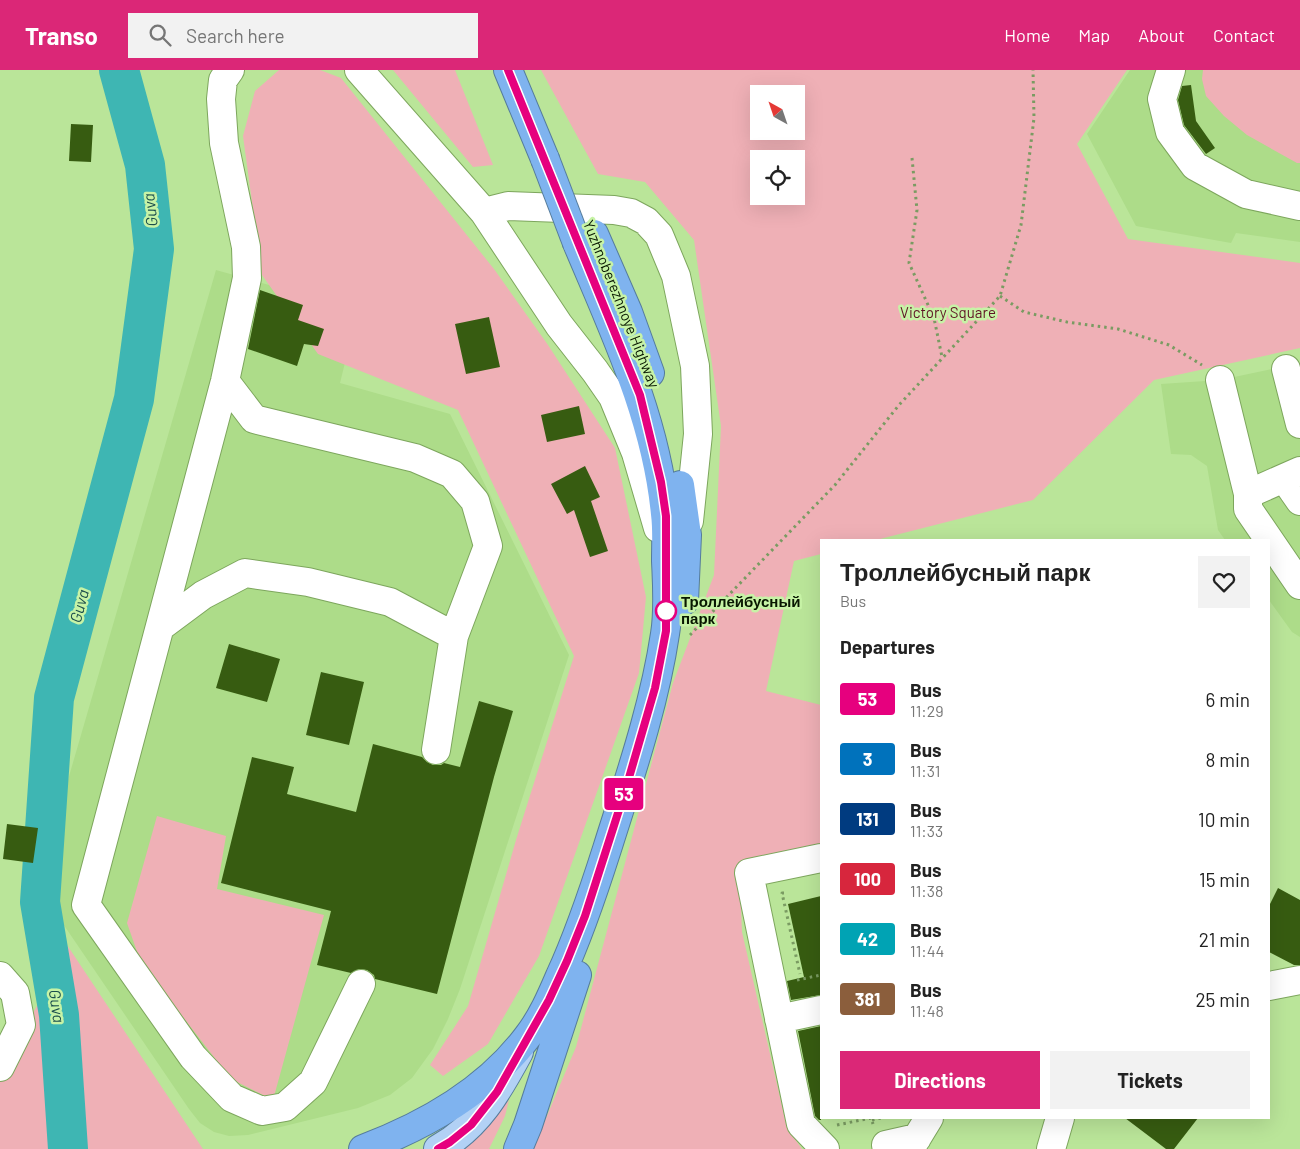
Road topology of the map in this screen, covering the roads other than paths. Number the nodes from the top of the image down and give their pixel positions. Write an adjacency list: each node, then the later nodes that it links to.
1 (230, 70): 12 (street)
2 (359, 70): 8 (street)
3 (508, 70): 6 (highway, Yuzhnoberezhnoye Highway)
4 (527, 70): 6 (highway, Yuzhnoberezhnoye Highway)
5 (1171, 70): 7 (street)
6 (554, 158): 9 (highway, Yuzhnoberezhnoye Highway)
7 (1300, 206)
8 (484, 212): 17 (street); 20 (street)
9 (586, 238): 17 (highway, Yuzhnoberezhnoye Highway); 20 (highway, Yuzhnoberezhnoye Highway)
10 (1286, 369): 13 (street)
11 (1215, 375): 15 (street)
12 (225, 381): 22 (street); 23 (street)
13 (1300, 424)
14 (1292, 474): 15 (street); 16 (street)
15 (1248, 494): 18 (street)
16 (1300, 501)
17 (687, 535): 38 (highway, Yuzhnoberezhnoye Highway)
18 (1269, 539)
19 (1270, 541): 21 (street)
20 (667, 579): 32 (highway, Yuzhnoberezhnoye Highway)
21 (1300, 585)
22 (160, 627): 23 (street); 28 (street)
23 (454, 636): 24 (street)
24 (436, 750)
25 (820, 858): 31 (street)
26 (0, 976): 33 (street)
27 (1300, 980): 29 (street)
28 (361, 984)
29 (1270, 986)
30 (820, 1010): 31 (street)
31 (779, 1019): 35 (street)
32 (527, 1038): 36 (highway, Yuzhnoberezhnoye Highway); 37 (main road)
33 (0, 1066)
34 (1060, 1119): 39 (street)
35 (827, 1138)
36 (363, 1149)
37 (438, 1149)
38 (518, 1149)
39 (1051, 1149)

